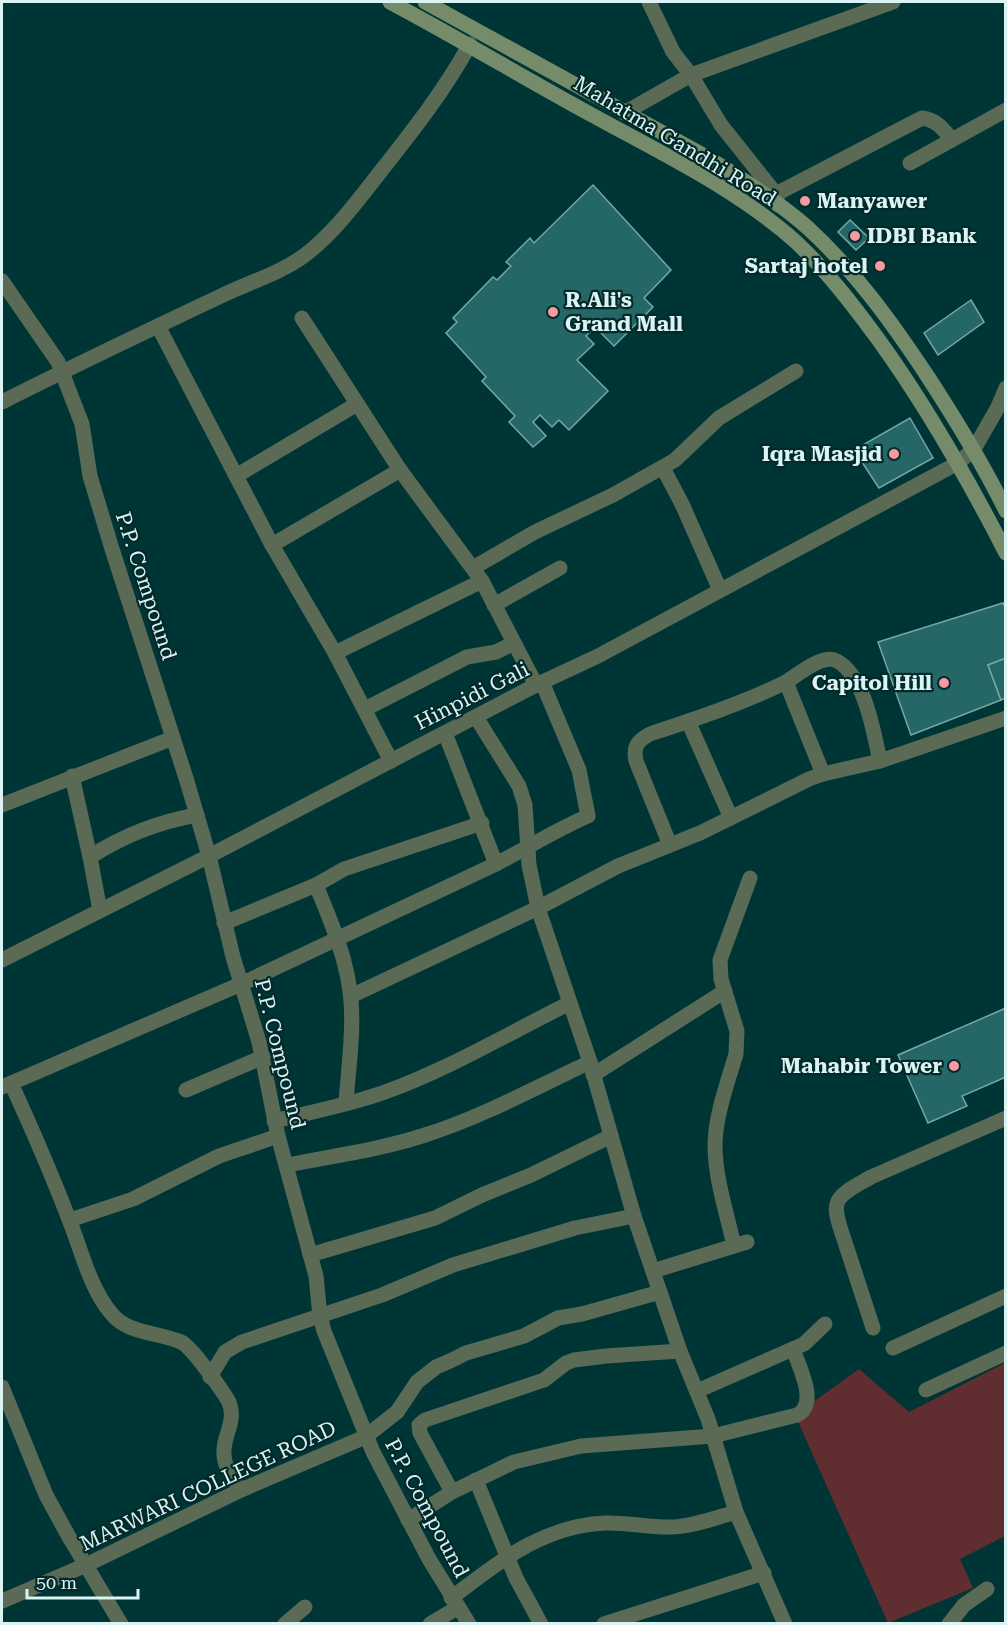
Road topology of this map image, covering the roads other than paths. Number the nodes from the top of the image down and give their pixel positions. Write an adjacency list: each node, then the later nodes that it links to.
1 (390, 2): 5 (main road, Mahatma Gandhi Road)
2 (425, 2): 8 (main road, Mahatma Gandhi Road)
3 (649, 2): 6 (street)
4 (893, 2): 6 (street)
5 (470, 44): 14 (street); 22 (main road, Mahatma Gandhi Road)
6 (692, 75): 8 (street); 11 (street)
7 (1005, 110): 9 (street)
8 (624, 112): 11 (main road, Mahatma Gandhi Road)
9 (952, 140): 10 (street); 11 (street)
10 (910, 163)
11 (777, 200): 21 (main road, Mahatma Gandhi Road)
12 (2, 281): 16 (street, P.P. Compound)
13 (303, 318): 19 (street)
14 (158, 326): 16 (street); 25 (street)
15 (796, 370): 23 (street)
16 (62, 372): 18 (street); 43 (street, P.P. Compound)
17 (1005, 388): 20 (street, Hinpidi Gali)
18 (2, 402)
19 (357, 404): 24 (street); 25 (street)
20 (1002, 406): 21 (street, Hinpidi Gali)
21 (974, 449): 22 (street, Hinpidi Gali); 26 (main road, Mahatma Gandhi Road)
22 (958, 463): 28 (main road, Mahatma Gandhi Road); 32 (street, Hinpidi Gali)
23 (663, 468): 29 (street); 32 (street)
24 (400, 470): 27 (street); 29 (street)
25 (236, 476): 27 (street)
26 (1005, 511)
27 (272, 545): 35 (street)
28 (1005, 553)
29 (473, 568): 31 (street)
30 (560, 568): 33 (street)
31 (482, 582): 33 (street); 35 (street)
32 (720, 590): 37 (street, Hinpidi Gali)
33 (494, 605): 34 (street)
34 (514, 643): 37 (street); 38 (street)
35 (334, 653): 38 (street)
36 (786, 682): 41 (street); 45 (street); 46 (street)
37 (539, 684): 39 (street, Hinpidi Gali); 53 (street)
38 (364, 710): 44 (street)
39 (476, 717): 42 (street, Hinpidi Gali); 53 (street)
40 (1005, 718): 45 (street)
41 (688, 721): 50 (street); 52 (street)
42 (445, 733): 44 (street, Hinpidi Gali); 51 (street)
43 (173, 738): 47 (street); 49 (street, P.P. Compound)
44 (391, 761): 54 (street, Hinpidi Gali)
45 (880, 761): 46 (street)
46 (823, 774): 50 (street)
47 (72, 776): 48 (street); 55 (street)
48 (2, 805)
49 (197, 815): 54 (street, P.P. Compound); 55 (street)
50 (731, 818): 52 (street)
51 (482, 823): 56 (street); 58 (street)
52 (670, 845): 59 (street)
53 (526, 849): 56 (street); 59 (street)
54 (209, 856): 60 (street, Hinpidi Gali); 61 (street, P.P. Compound)
55 (90, 857): 60 (street)
56 (496, 864): 62 (street)
57 (750, 878): 65 (street)
58 (316, 885): 61 (street); 62 (street)
59 (538, 908): 66 (street); 67 (street)
60 (100, 910): 63 (street, Hinpidi Gali)
61 (224, 923): 64 (street, P.P. Compound)
62 (336, 939): 64 (street); 66 (street)
63 (2, 960)
64 (241, 984): 68 (street, P.P. Compound); 70 (street)
65 (725, 991): 69 (street); 80 (street)
66 (351, 996): 72 (street)
67 (570, 1003): 69 (street); 72 (street)
68 (263, 1057): 71 (street); 74 (street, P.P. Compound)
69 (592, 1069): 75 (street); 76 (street)
70 (6, 1085): 78 (street)
71 (186, 1090)
72 (346, 1103): 74 (street)
73 (1005, 1118): 85 (street)
74 (276, 1128): 76 (street, P.P. Compound); 78 (street)
75 (611, 1136): 77 (street); 79 (street)
76 (287, 1166): 79 (street, P.P. Compound)
77 (634, 1216): 80 (street); 83 (street)
78 (70, 1220): 90 (street)
79 (310, 1255): 83 (street, P.P. Compound)
80 (653, 1271): 81 (street)
81 (660, 1292): 88 (street); 95 (street, MARWARI COLLEGE ROAD)
82 (1005, 1296): 86 (street)
83 (320, 1316): 90 (street); 95 (street, P.P. Compound)
84 (825, 1324): 87 (street)
85 (873, 1328)
86 (893, 1348)
87 (793, 1350): 93 (street); 94 (street)
88 (680, 1352): 93 (street); 98 (street)
89 (1005, 1353): 92 (street)
90 (210, 1377): 97 (street)
91 (2, 1387): 102 (street)
92 (926, 1390)
93 (697, 1392): 94 (street)
94 (713, 1436): 96 (street); 99 (street)
95 (365, 1437): 97 (street, MARWARI COLLEGE ROAD); 100 (street, P.P. Compound)
96 (476, 1480): 98 (street); 101 (street)
97 (240, 1490): 102 (street, MARWARI COLLEGE ROAD)
98 (452, 1492): 100 (street)
99 (736, 1512): 101 (street); 103 (street)
100 (408, 1520): 106 (street, P.P. Compound)
101 (507, 1556): 106 (street); 112 (street)
102 (86, 1565): 105 (street, MARWARI COLLEGE ROAD); 108 (street)
103 (764, 1573): 113 (street); 114 (street)
104 (987, 1589): 115 (street)
105 (2, 1601)
106 (454, 1603): 110 (street); 111 (street, P.P. Compound)
107 (305, 1607): 109 (street)
108 (121, 1623)
109 (285, 1623)
110 (430, 1623)
111 (469, 1623)
112 (541, 1623)
113 (604, 1623)
114 (785, 1623)
115 (949, 1623)

